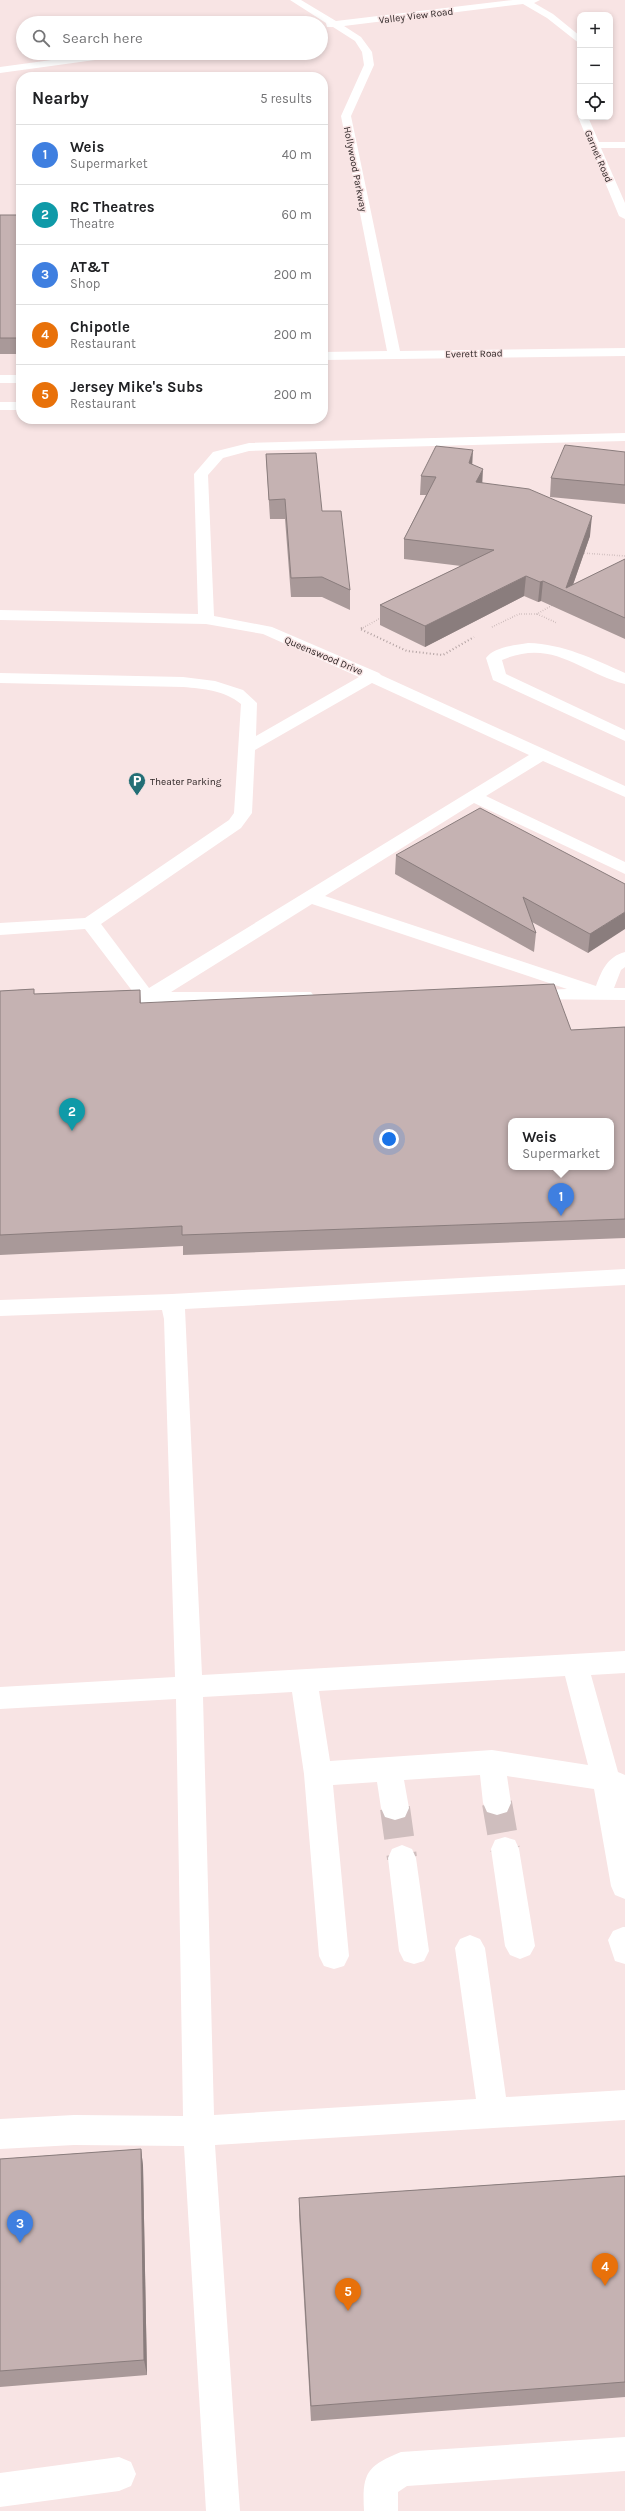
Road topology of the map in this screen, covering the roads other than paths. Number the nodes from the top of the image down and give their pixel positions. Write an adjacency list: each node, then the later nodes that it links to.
1 (295, 0): 3 (street, Hollywood Parkway)
2 (531, 1): 5 (street, Valley View Road); 7 (street)
3 (321, 16)
4 (328, 21): 5 (street, Hollywood Parkway)
5 (335, 25): 6 (street, Valley View Road); 15 (street, Hollywood Parkway)
6 (328, 26)
7 (577, 38)
8 (73, 60): 9 (street)
9 (0, 70)
10 (584, 120): 11 (street, Garnet Road)
11 (594, 145): 12 (street); 13 (street, Garnet Road)
12 (625, 145)
13 (625, 216)
14 (625, 352): 15 (street, Everett Road)
15 (394, 354): 16 (street, Everett Road)
16 (328, 356)
17 (0, 379): 18 (street)
18 (16, 379)
19 (0, 406): 20 (street)
20 (16, 406)
21 (625, 437): 23 (street)
22 (0, 615): 23 (street, Queenswood Drive)
23 (206, 619): 24 (street, Queenswood Drive)
24 (372, 676): 28 (street); 29 (street, Queenswood Drive)
25 (0, 678): 28 (street)
26 (625, 680): 27 (street)
27 (625, 736)
28 (246, 748): 34 (street)
29 (542, 754): 30 (street, Queenswood Drive); 31 (street)
30 (625, 792)
31 (473, 796): 32 (street); 33 (street)
32 (625, 869)
33 (310, 897): 37 (street); 42 (street)
34 (90, 923): 35 (street); 42 (street)
35 (0, 929)
36 (625, 958): 37 (street)
37 (602, 994): 38 (street); 39 (street)
38 (625, 994)
39 (506, 995)
40 (322, 996): 42 (street)
41 (92, 998): 42 (street)
42 (146, 998)
43 (625, 1277): 44 (street)
44 (172, 1302): 45 (street); 49 (street)
45 (0, 1308)
46 (625, 1662): 47 (street)
47 (575, 1665): 48 (street); 54 (street)
48 (304, 1681): 49 (street); 53 (street)
49 (189, 1687): 50 (street); 66 (street)
50 (0, 1698)
51 (492, 1762): 52 (street); 54 (street); 55 (street)
52 (389, 1770): 53 (street); 56 (street)
53 (318, 1774): 63 (street)
54 (615, 1784): 59 (street)
55 (497, 1803)
56 (395, 1808)
57 (505, 1849): 60 (street)
58 (402, 1858): 62 (street)
59 (625, 1886)
60 (520, 1946)
61 (470, 1948): 65 (street)
62 (414, 1952)
63 (334, 1956)
64 (625, 2104): 65 (street)
65 (493, 2113): 66 (street)
66 (199, 2131): 67 (street); 71 (street)
67 (0, 2134)
68 (625, 2454): 72 (street)
69 (119, 2474): 70 (street)
70 (0, 2490)
71 (223, 2511)
72 (381, 2511)

